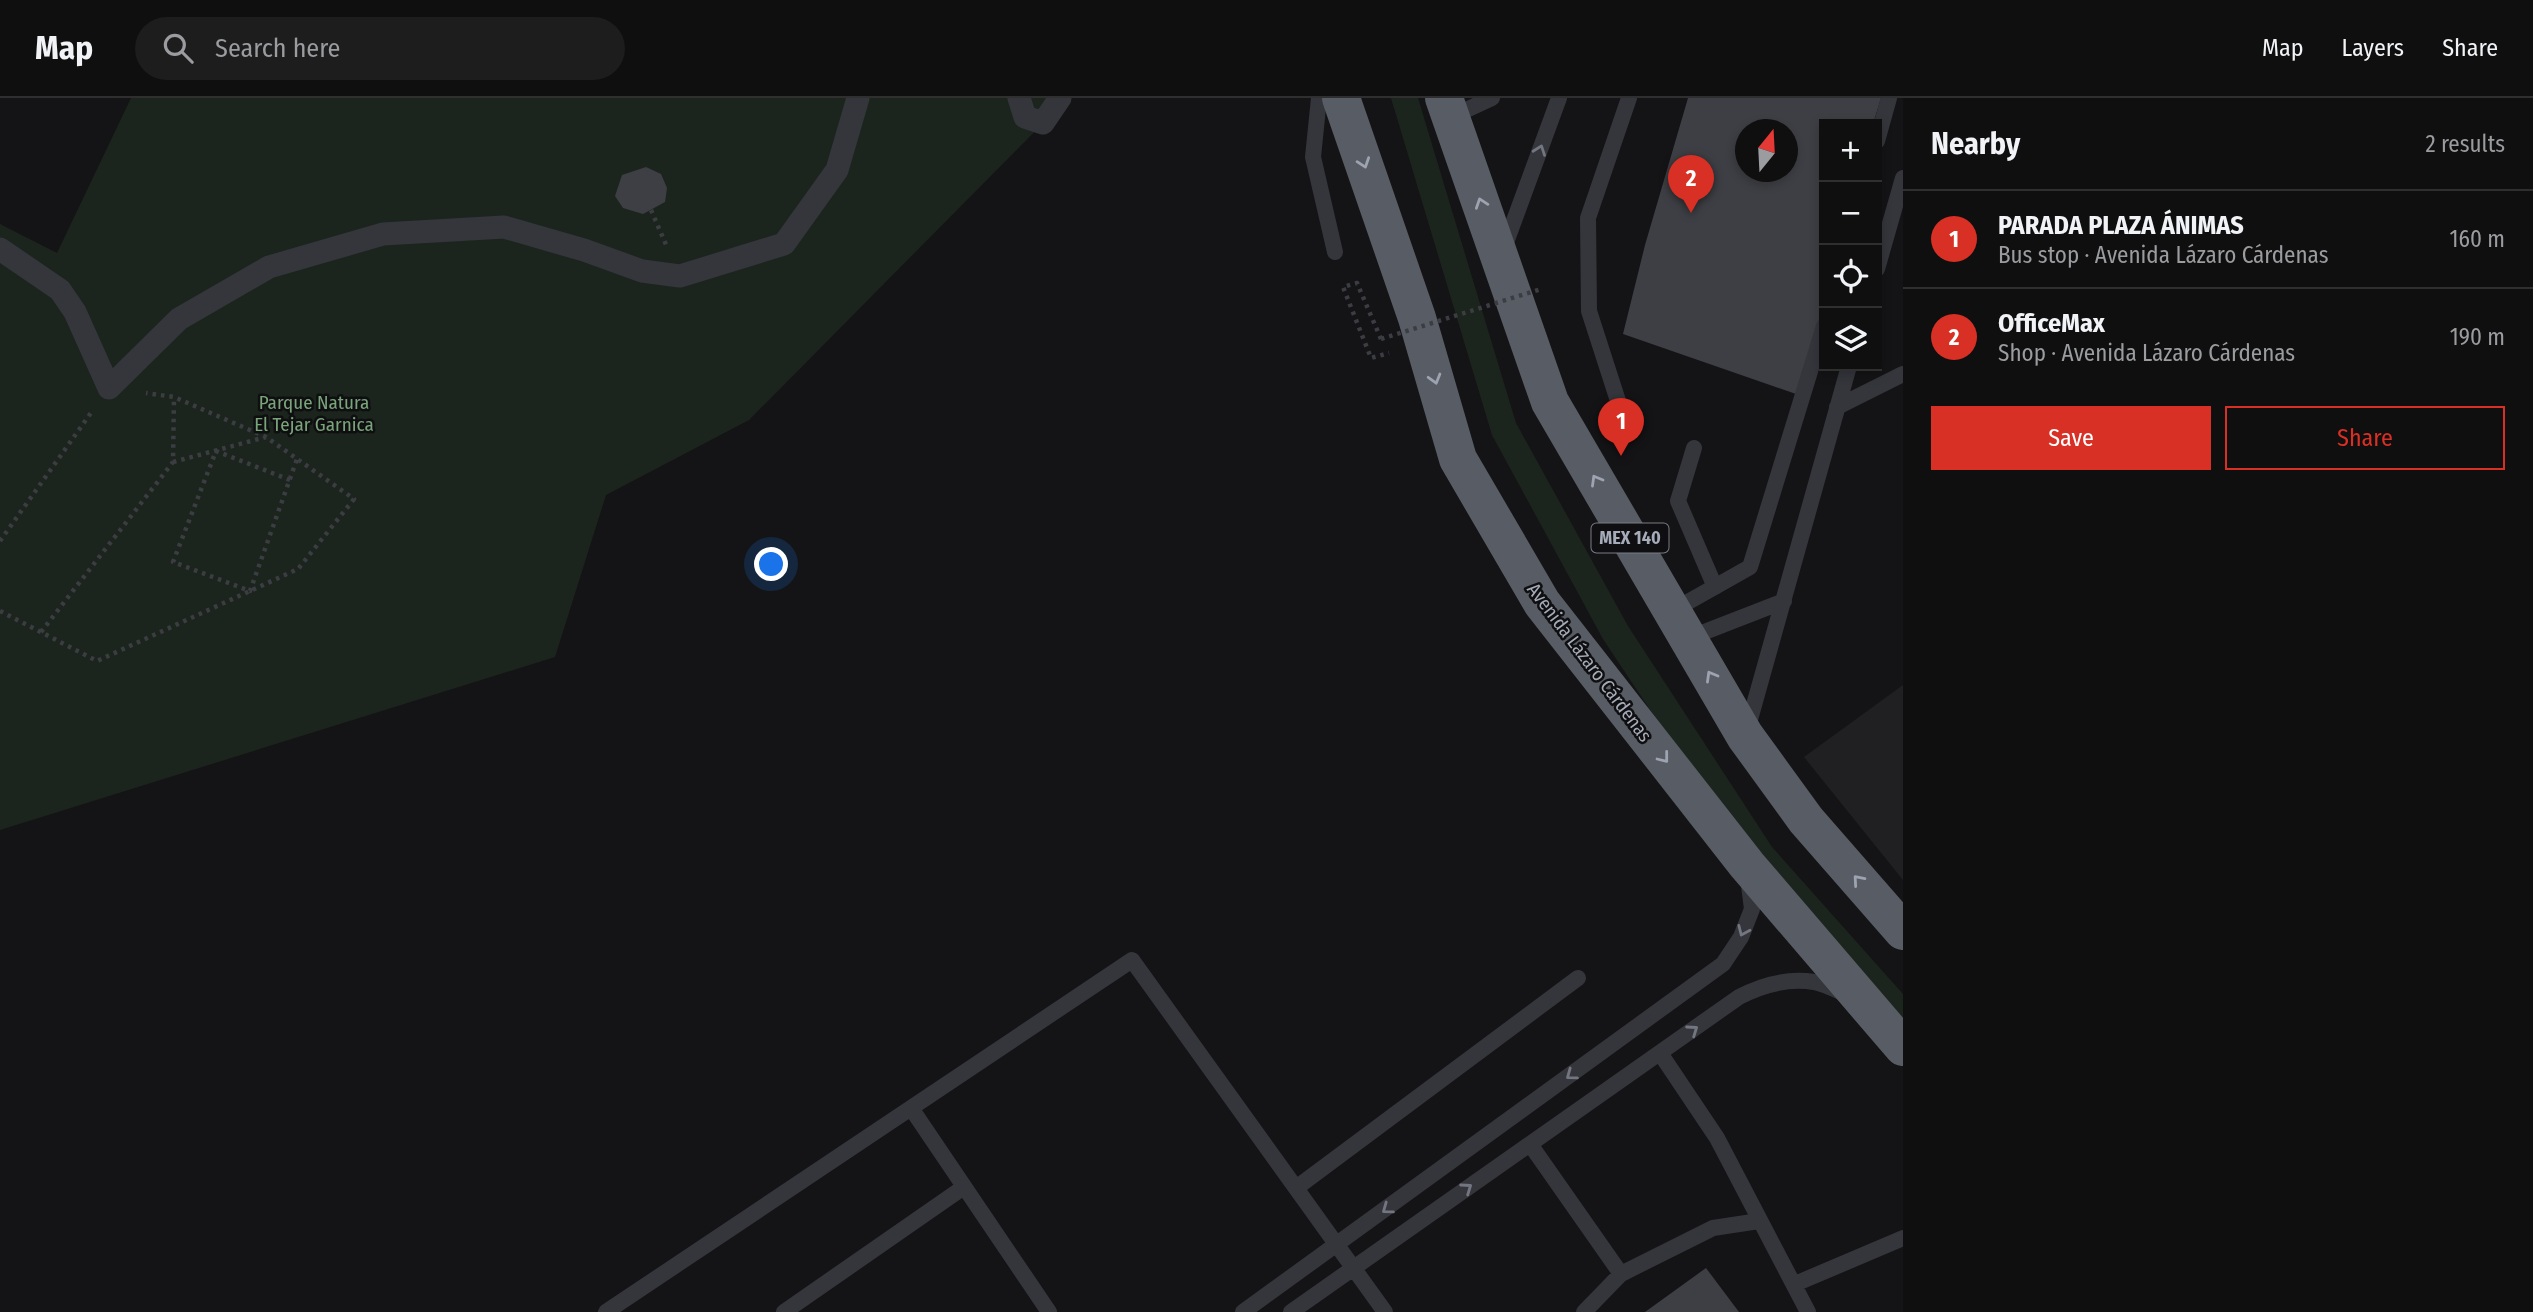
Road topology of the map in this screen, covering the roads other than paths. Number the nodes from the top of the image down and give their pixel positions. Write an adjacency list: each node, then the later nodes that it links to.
1 (858, 98): 13 (street)
2 (1019, 98): 3 (street)
3 (1060, 98)
4 (1319, 98): 14 (lane)
5 (1341, 98): 27 (highway, Avenida Lázaro Cárdenas, one-way to 27)
6 (1492, 98): 10 (lane)
7 (1559, 98): 16 (lane, one-way to 7)
8 (1629, 98): 20 (lane)
9 (1889, 98): 11 (lane)
10 (1448, 107): 16 (highway, MEX 140, one-way to 10)
11 (1882, 123)
12 (1903, 178): 15 (lane)
13 (0, 249)
14 (1335, 252)
15 (1882, 252)
16 (1500, 260): 25 (highway, MEX 140, one-way to 16)
17 (1819, 342): 23 (lane)
18 (1848, 371): 21 (lane)
19 (1903, 374): 21 (lane)
20 (1619, 404)
21 (1837, 407): 24 (lane)
22 (1694, 448): 23 (lane)
23 (1715, 587): 25 (lane)
24 (1784, 601): 25 (lane); 26 (lane)
25 (1681, 625): 26 (highway, MEX 140, one-way to 25)
26 (1745, 736): 28 (highway, MEX 140, one-way to 26)
27 (1747, 865): 30 (highway, Avenida Lázaro Cárdenas); 39 (lane, one-way to 39)
28 (1903, 931)
29 (1578, 978): 36 (lane)
30 (1869, 1007): 31 (highway, Avenida Lázaro Cárdenas); 32 (lane, one-way to 30)
31 (1903, 1047)
32 (1660, 1053): 34 (lane); 37 (lane)
33 (911, 1108): 35 (lane); 36 (lane); 43 (lane)
34 (1530, 1144): 40 (lane, one-way to 34); 41 (lane)
35 (964, 1187): 44 (lane); 45 (lane)
36 (1296, 1188): 39 (lane)
37 (1759, 1221): 41 (lane); 42 (lane)
38 (1903, 1238): 42 (lane)
39 (1337, 1245): 40 (lane); 46 (lane)
40 (1353, 1268): 47 (lane); 48 (lane)
41 (1622, 1274): 49 (lane)
42 (1795, 1284): 50 (lane)
43 (606, 1312)
44 (784, 1312)
45 (1049, 1312)
46 (1243, 1312)
47 (1291, 1312)
48 (1385, 1312)
49 (1584, 1312)
50 (1808, 1312)

